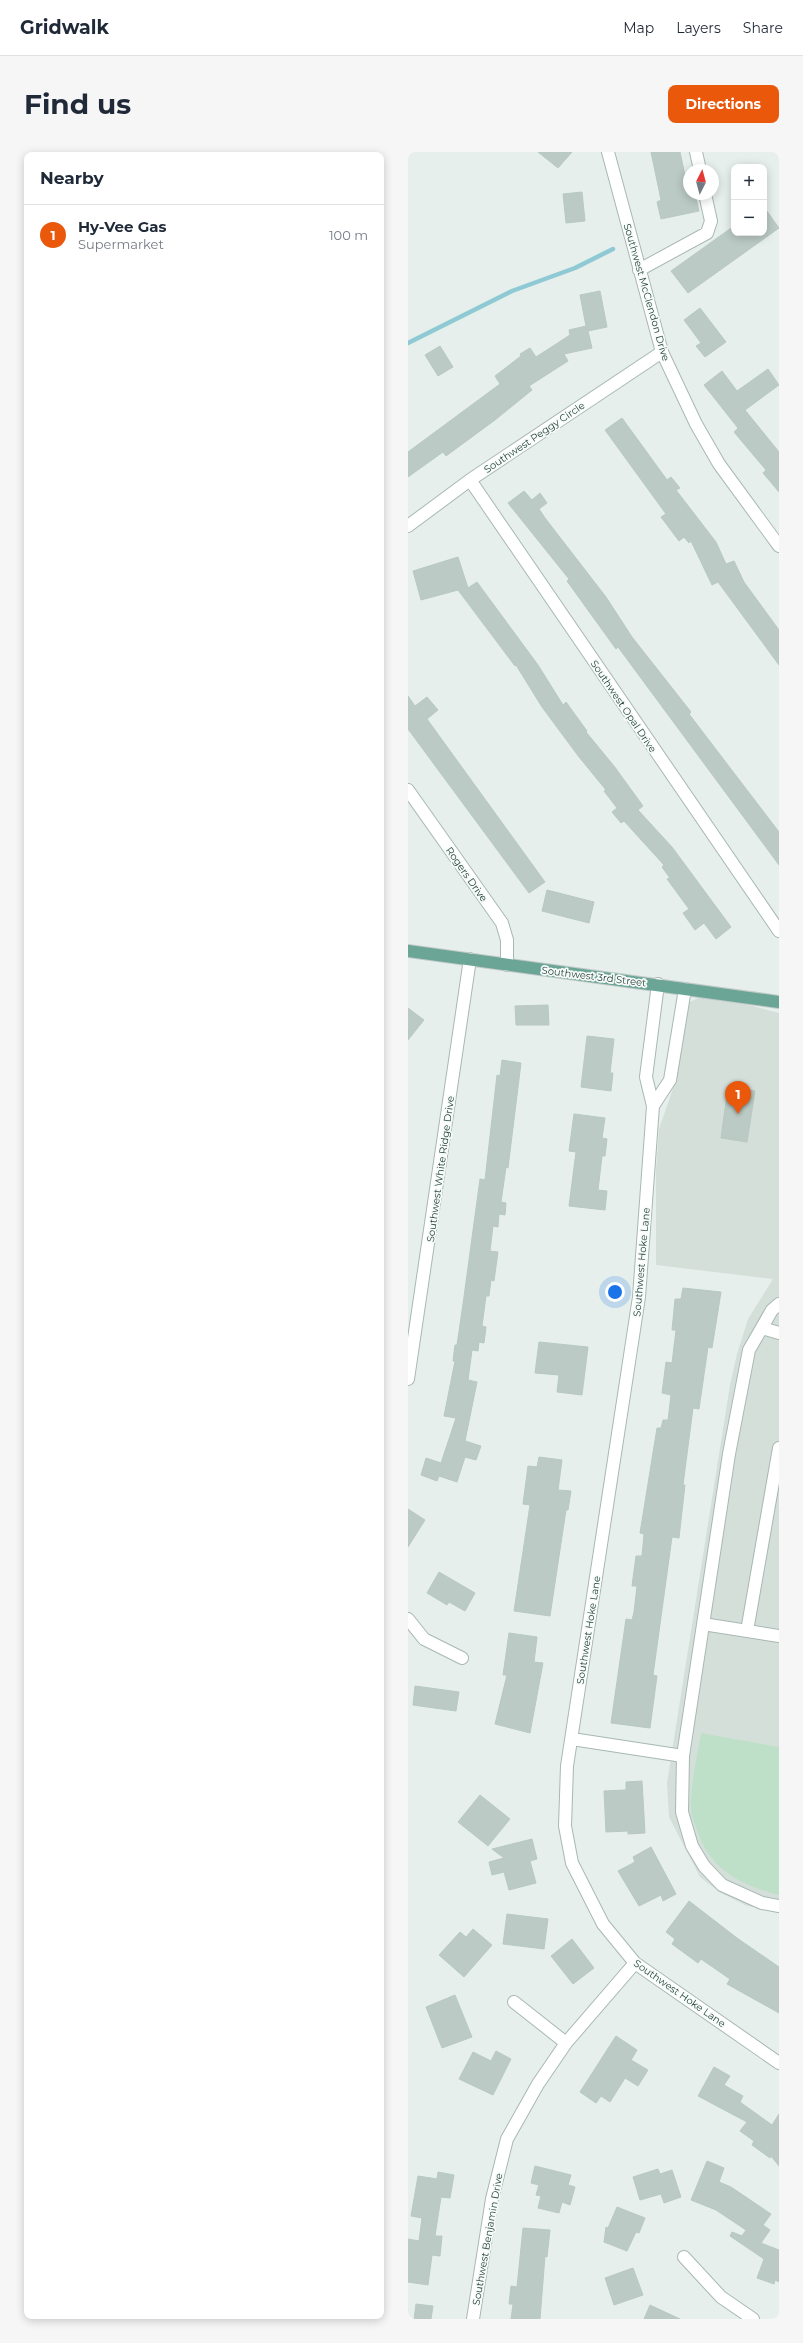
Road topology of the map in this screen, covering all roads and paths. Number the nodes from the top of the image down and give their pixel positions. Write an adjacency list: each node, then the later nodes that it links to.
1 (608, 152): 5 (street, Southwest McClendon Drive)
2 (696, 152): 3 (street)
3 (699, 164)
4 (706, 200): 5 (street)
5 (639, 270): 6 (street, Southwest McClendon Drive)
6 (662, 352): 7 (street, Southwest Peggy Circle); 9 (street, Southwest McClendon Drive)
7 (470, 480): 8 (street, Southwest Peggy Circle); 11 (street, Southwest Opal Drive)
8 (408, 526)
9 (779, 546)
10 (408, 790): 14 (street, Rogers Drive)
11 (779, 931)
12 (408, 951): 13 (main road, Southwest 3rd Street)
13 (470, 959): 14 (main road, Southwest 3rd Street); 22 (street, Southwest White Ridge Drive)
14 (507, 965): 15 (main road, Southwest 3rd Street)
15 (658, 984): 16 (main road, Southwest 3rd Street); 18 (street, Southwest Hoke Lane)
16 (685, 989): 17 (main road, Southwest 3rd Street); 18 (street, Southwest Hoke Lane)
17 (779, 1002)
18 (653, 1106): 29 (street, Southwest Hoke Lane)
19 (779, 1304): 20 (street)
20 (762, 1328): 21 (street); 25 (street)
21 (779, 1333)
22 (408, 1379)
23 (779, 1448): 26 (street)
24 (408, 1619): 28 (street)
25 (703, 1624): 26 (street); 30 (street)
26 (747, 1631): 27 (street)
27 (779, 1636)
28 (462, 1658)
29 (572, 1739): 30 (street); 32 (street, Southwest Hoke Lane)
30 (683, 1756): 31 (street)
31 (779, 1906)
32 (635, 1963): 34 (street, Southwest Benjamin Drive); 35 (street, Southwest Hoke Lane)
33 (514, 2002): 34 (street)
34 (566, 2043): 37 (street, Southwest Benjamin Drive)
35 (779, 2063)
36 (684, 2257): 38 (street)
37 (472, 2319)
38 (753, 2319)

